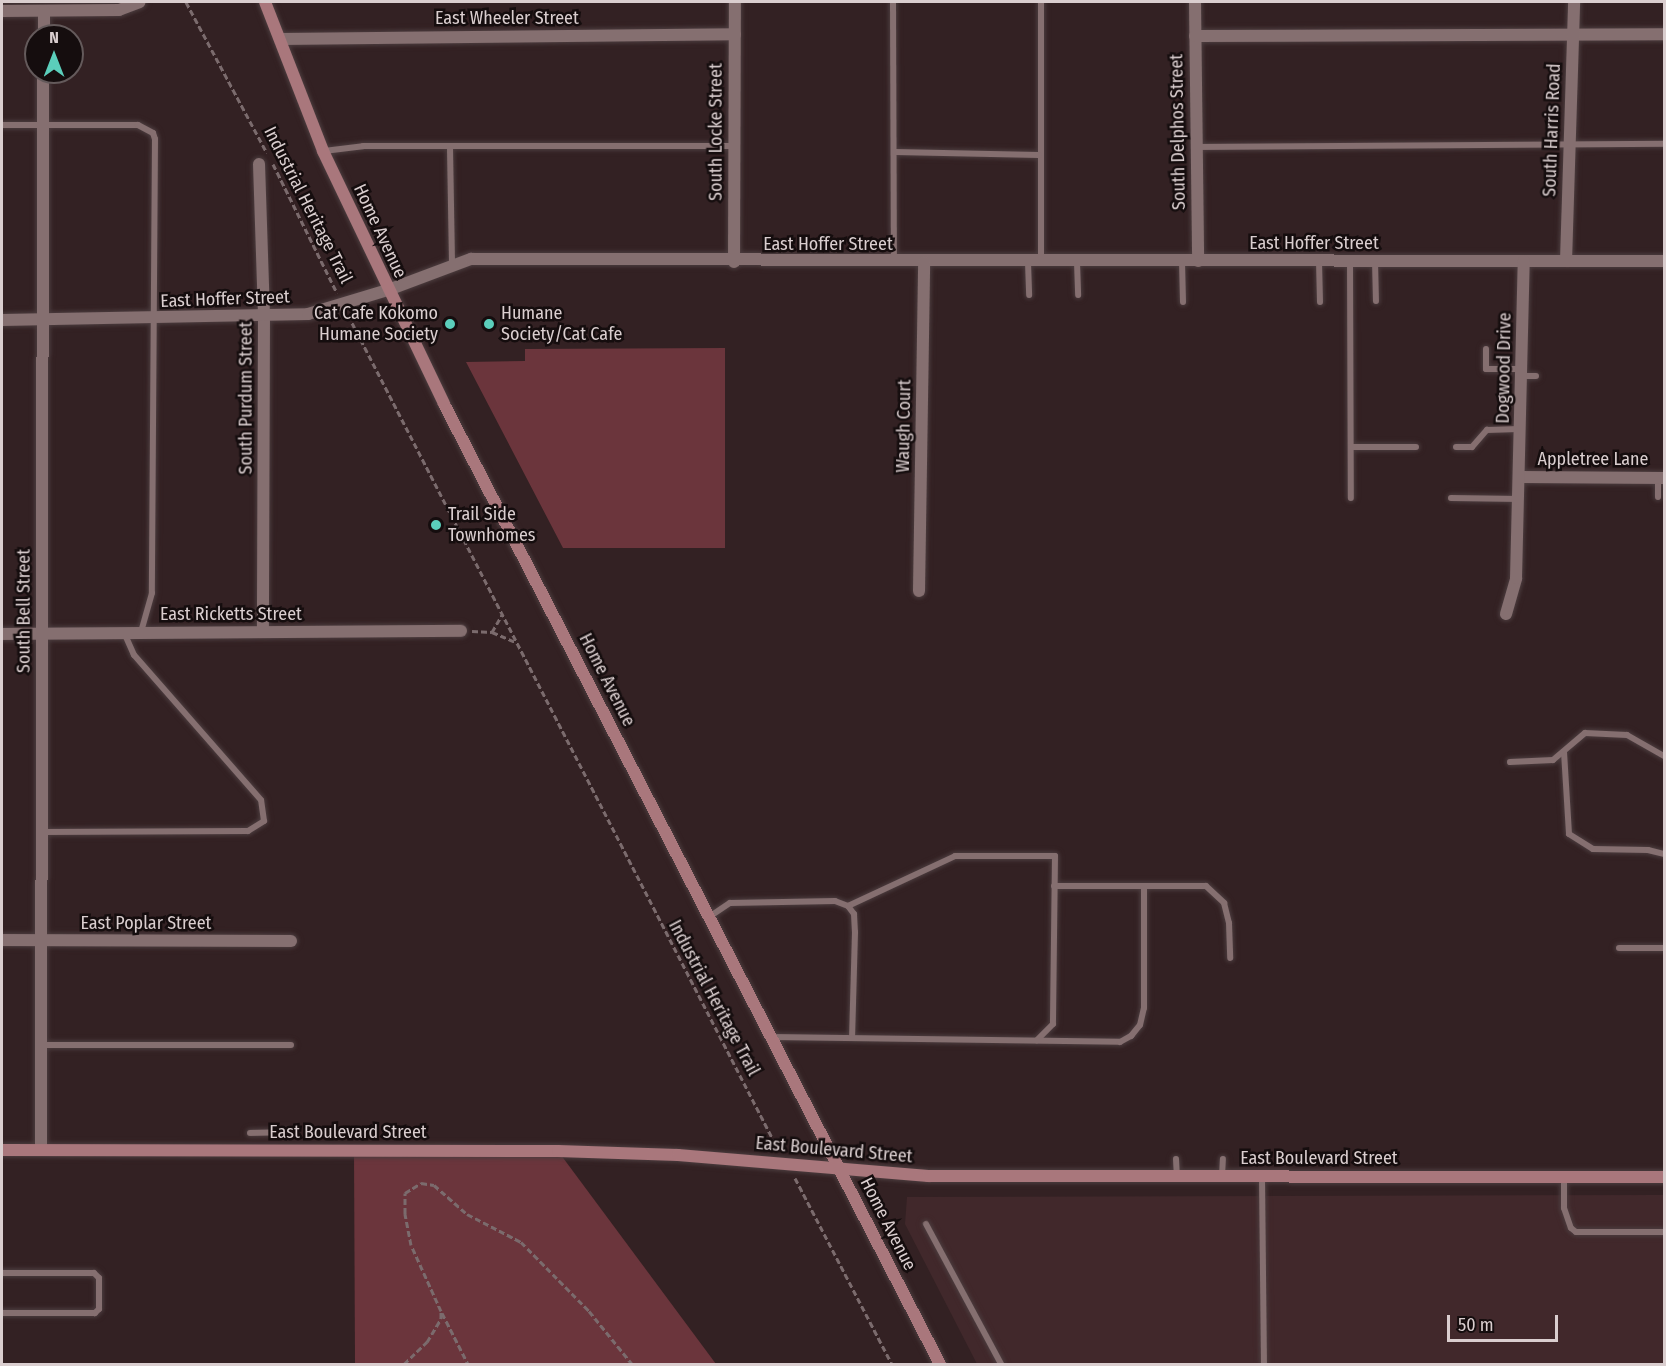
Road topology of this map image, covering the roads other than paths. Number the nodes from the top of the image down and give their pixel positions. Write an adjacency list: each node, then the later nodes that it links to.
1 (140, 2): 9 (street)
2 (265, 2): 15 (main road, Home Avenue)
3 (735, 2): 12 (street, South Locke Street)
4 (893, 2): 25 (lane)
5 (1041, 2): 26 (lane)
6 (1195, 2): 14 (street, South Delphos Street)
7 (1574, 2): 13 (street, South Harris Road)
8 (2, 11): 9 (street)
9 (44, 11): 10 (street)
10 (44, 24)
11 (1665, 33): 13 (street)
12 (735, 34): 15 (street, East Wheeler Street); 21 (street, South Locke Street)
13 (1573, 34): 14 (street); 20 (street, South Harris Road)
14 (1195, 36): 22 (street, South Delphos Street)
15 (280, 39): 24 (main road, Home Avenue)
16 (44, 84): 18 (street, South Bell Street)
17 (2, 126): 18 (lane)
18 (44, 126): 49 (street, South Bell Street); 50 (lane)
19 (1665, 144): 20 (lane)
20 (1569, 145): 22 (lane); 34 (street, South Harris Road)
21 (734, 146): 23 (lane); 36 (street, South Locke Street)
22 (1196, 147): 29 (street, South Delphos Street)
23 (450, 148): 24 (lane); 41 (lane)
24 (323, 151): 42 (main road, Home Avenue)
25 (895, 152): 26 (lane); 37 (lane)
26 (1039, 154): 39 (lane)
27 (259, 164): 48 (street, South Purdum Street)
28 (1182, 261): 29 (street, East Hoffer Street); 40 (street, East Hoffer Street); 46 (lane)
29 (1198, 261): 30 (street, East Hoffer Street)
30 (1319, 261): 31 (street, East Hoffer Street); 47 (lane)
31 (1350, 261): 32 (street, East Hoffer Street); 56 (lane)
32 (1375, 261): 33 (street, East Hoffer Street); 45 (lane)
33 (1524, 261): 34 (street, East Hoffer Street); 53 (street, Dogwood Drive)
34 (1566, 261): 35 (street, East Hoffer Street)
35 (1665, 261)
36 (734, 262): 37 (street, East Hoffer Street); 41 (street, East Hoffer Street)
37 (894, 262): 38 (street, East Hoffer Street)
38 (924, 262): 39 (street, East Hoffer Street); 65 (street, Waugh Court)
39 (1034, 262): 40 (street, East Hoffer Street); 43 (lane)
40 (1077, 262): 44 (lane)
41 (452, 264): 42 (street, East Hoffer Street)
42 (388, 290): 48 (street, East Hoffer Street); 81 (main road, Home Avenue)
43 (1029, 295)
44 (1078, 295)
45 (1376, 301)
46 (1183, 302)
47 (1320, 302)
48 (264, 317): 50 (street, East Hoffer Street); 70 (street, South Purdum Street)
49 (42, 319): 50 (street, East Hoffer Street); 51 (street, East Hoffer Street); 72 (street, South Bell Street)
50 (154, 319): 69 (lane)
51 (2, 320)
52 (1486, 349): 53 (lane)
53 (1522, 372): 54 (lane); 55 (street, Dogwood Drive)
54 (1536, 376)
55 (1521, 429): 58 (lane); 59 (street, Dogwood Drive)
56 (1351, 447): 57 (lane); 62 (lane)
57 (1416, 447)
58 (1456, 447)
59 (1521, 477): 60 (street, Appletree Lane); 64 (street, Dogwood Drive)
60 (1661, 478): 61 (lane)
61 (1658, 497)
62 (1351, 498)
63 (1451, 498): 64 (lane)
64 (1520, 499): 66 (street, Dogwood Drive)
65 (919, 591)
66 (1506, 614)
67 (461, 631): 70 (street, East Ricketts Street)
68 (124, 632): 69 (street, East Ricketts Street); 72 (street, East Ricketts Street); 76 (lane)
69 (141, 632): 70 (street, East Ricketts Street)
70 (263, 632)
71 (2, 633): 72 (street, East Ricketts Street)
72 (42, 633): 76 (street, South Bell Street)
73 (1564, 752): 74 (lane); 75 (lane); 77 (lane)
74 (1665, 756)
75 (1510, 762)
76 (42, 832): 83 (street, South Bell Street)
77 (1665, 854)
78 (1054, 886): 79 (lane); 80 (lane); 90 (lane)
79 (1144, 886): 87 (lane); 90 (lane)
80 (848, 906): 81 (lane); 89 (lane)
81 (709, 917): 88 (main road, Home Avenue)
82 (2, 940): 83 (street, East Poplar Street)
83 (43, 941): 84 (street, East Poplar Street); 91 (street, South Bell Street)
84 (291, 941)
85 (1618, 948): 86 (lane)
86 (1665, 948)
87 (1230, 958)
88 (771, 1037): 89 (lane); 99 (main road, Home Avenue)
89 (852, 1038): 90 (lane)
90 (1036, 1041)
91 (42, 1046): 92 (lane); 95 (street, South Bell Street)
92 (291, 1046)
93 (291, 1132): 94 (lane)
94 (250, 1133)
95 (41, 1149): 96 (main road, East Boulevard Street); 99 (main road, East Boulevard Street)
96 (2, 1150)
97 (1176, 1159): 100 (lane)
98 (1223, 1159): 101 (lane)
99 (839, 1168): 100 (main road, East Boulevard Street); 109 (main road, Home Avenue)
100 (1177, 1176): 101 (main road, East Boulevard Street)
101 (1222, 1176): 102 (main road, East Boulevard Street)
102 (1262, 1176): 103 (main road, East Boulevard Street); 111 (lane)
103 (1564, 1176): 104 (main road, East Boulevard Street); 106 (lane)
104 (1665, 1177)
105 (926, 1224): 110 (lane)
106 (1665, 1232)
107 (2, 1273): 108 (lane)
108 (2, 1313)
109 (940, 1365)
110 (1001, 1365)
111 (1264, 1365)

